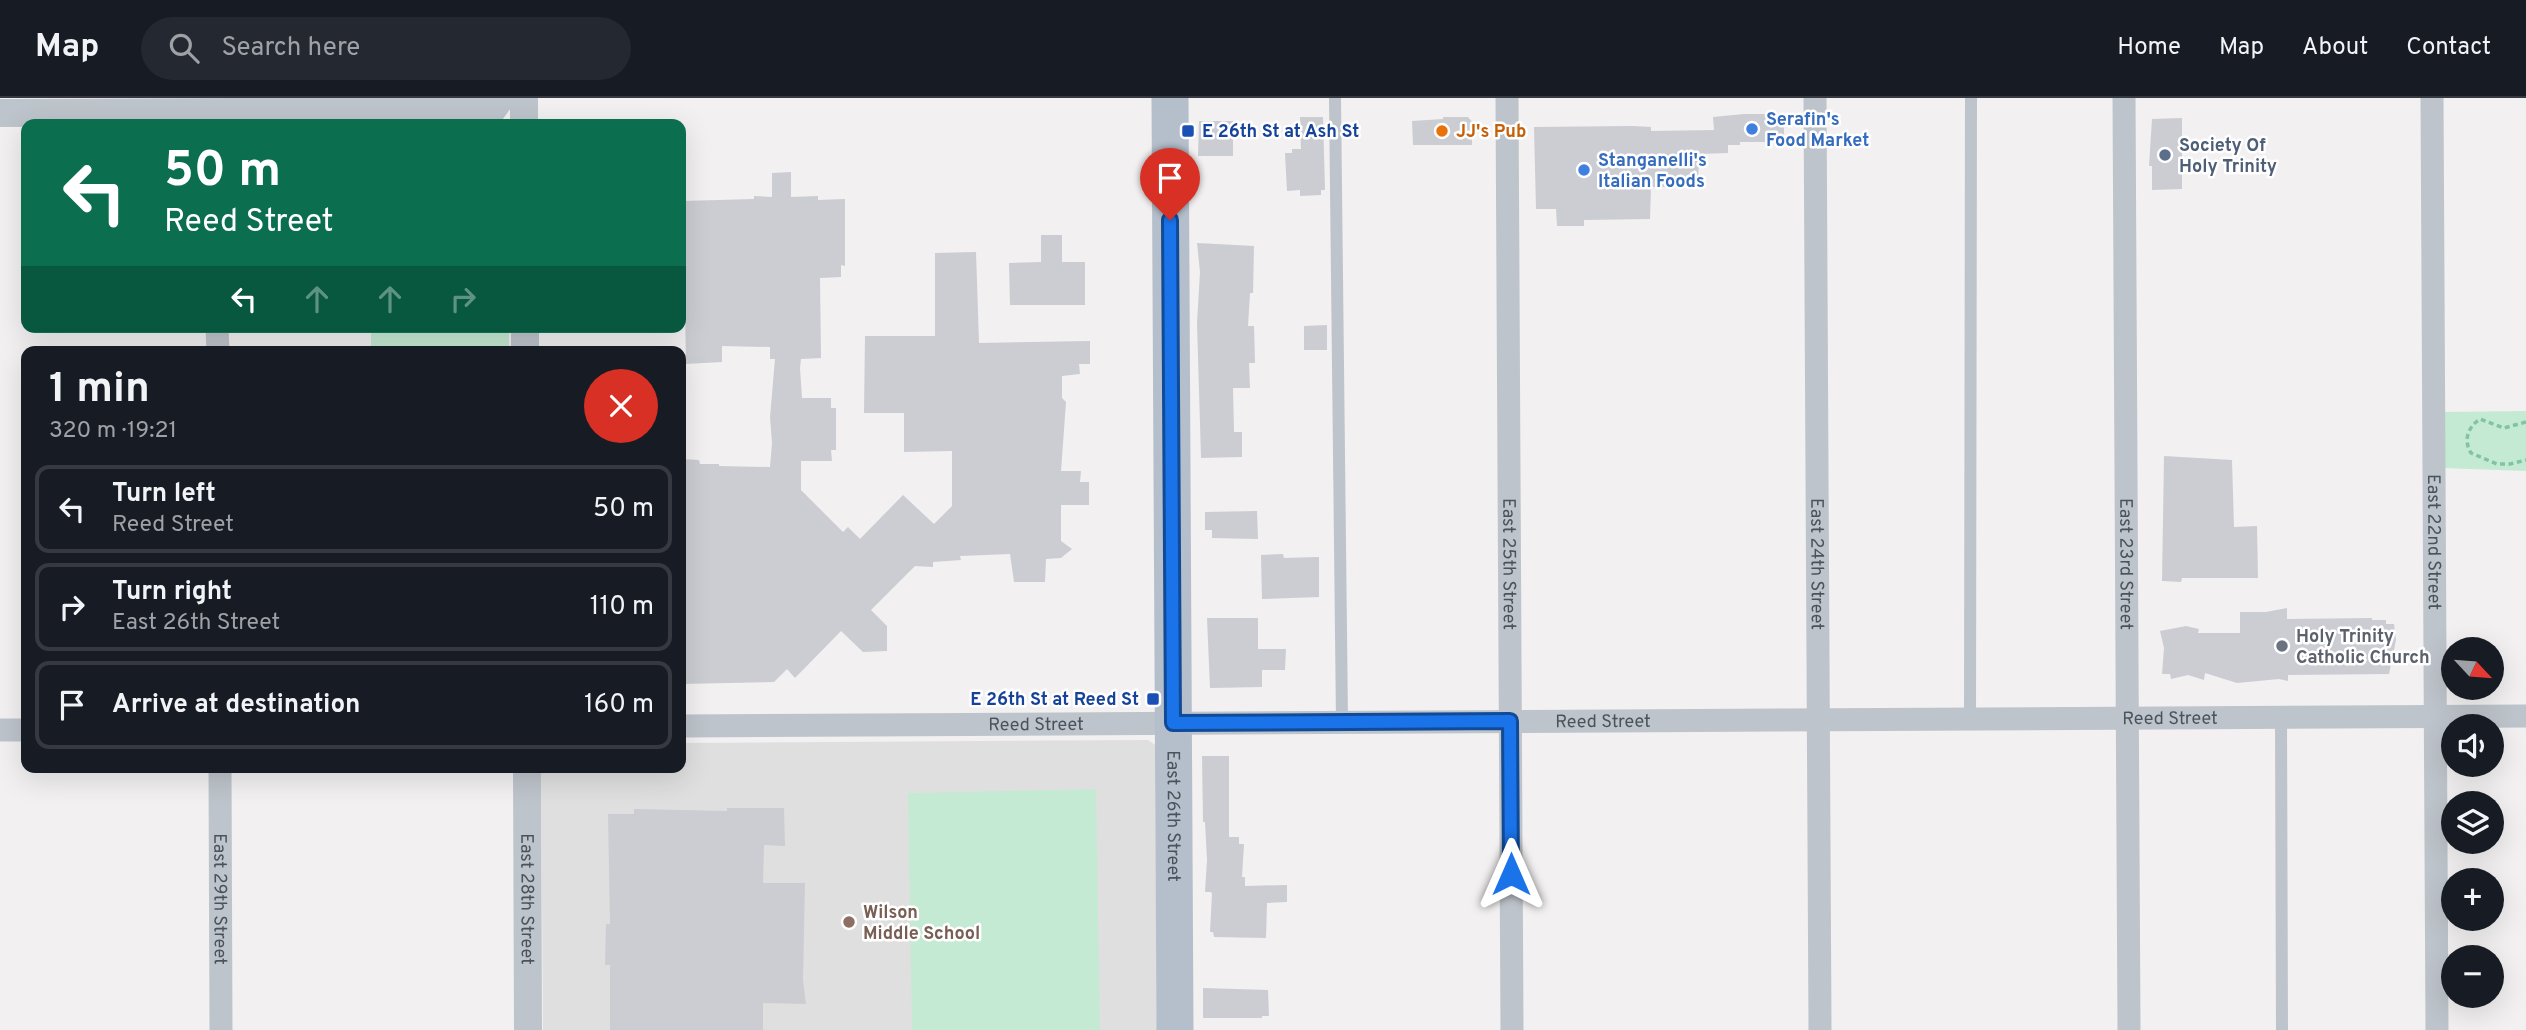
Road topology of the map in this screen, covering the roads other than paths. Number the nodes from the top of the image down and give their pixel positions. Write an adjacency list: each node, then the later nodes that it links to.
1 (501, 98): 10 (street)
2 (524, 98): 12 (street)
3 (1170, 98): 21 (main road, East 26th Street)
4 (1335, 98): 20 (lane)
5 (1507, 98): 19 (street, East 25th Street)
6 (1815, 98): 17 (street, East 24th Street)
7 (1971, 98): 18 (lane)
8 (2124, 98): 16 (street, East 23rd Street)
9 (2432, 98): 13 (street, East 22nd Street)
10 (216, 111): 11 (street)
11 (0, 113)
12 (524, 119)
13 (2435, 716): 14 (street, Reed Street); 15 (street, Reed Street); 34 (street, East 22nd Street)
14 (2526, 716)
15 (2281, 717): 16 (street, Reed Street); 33 (lane)
16 (2127, 718): 18 (street, Reed Street); 32 (street, East 23rd Street)
17 (1819, 719): 18 (street, Reed Street); 19 (street, Reed Street); 31 (street, East 24th Street)
18 (1970, 719)
19 (1510, 721): 20 (street, Reed Street); 30 (street, East 25th Street)
20 (1342, 722): 21 (street, Reed Street)
21 (1173, 723): 22 (street, Reed Street); 29 (main road, East 26th Street)
22 (686, 726)
23 (0, 730): 24 (street)
24 (21, 730)
25 (220, 773): 27 (street, East 29th Street)
26 (527, 773): 28 (street, East 28th Street)
27 (221, 1030)
28 (528, 1030)
29 (1175, 1030)
30 (1512, 1030)
31 (1821, 1030)
32 (2129, 1030)
33 (2282, 1030)
34 (2437, 1030)

